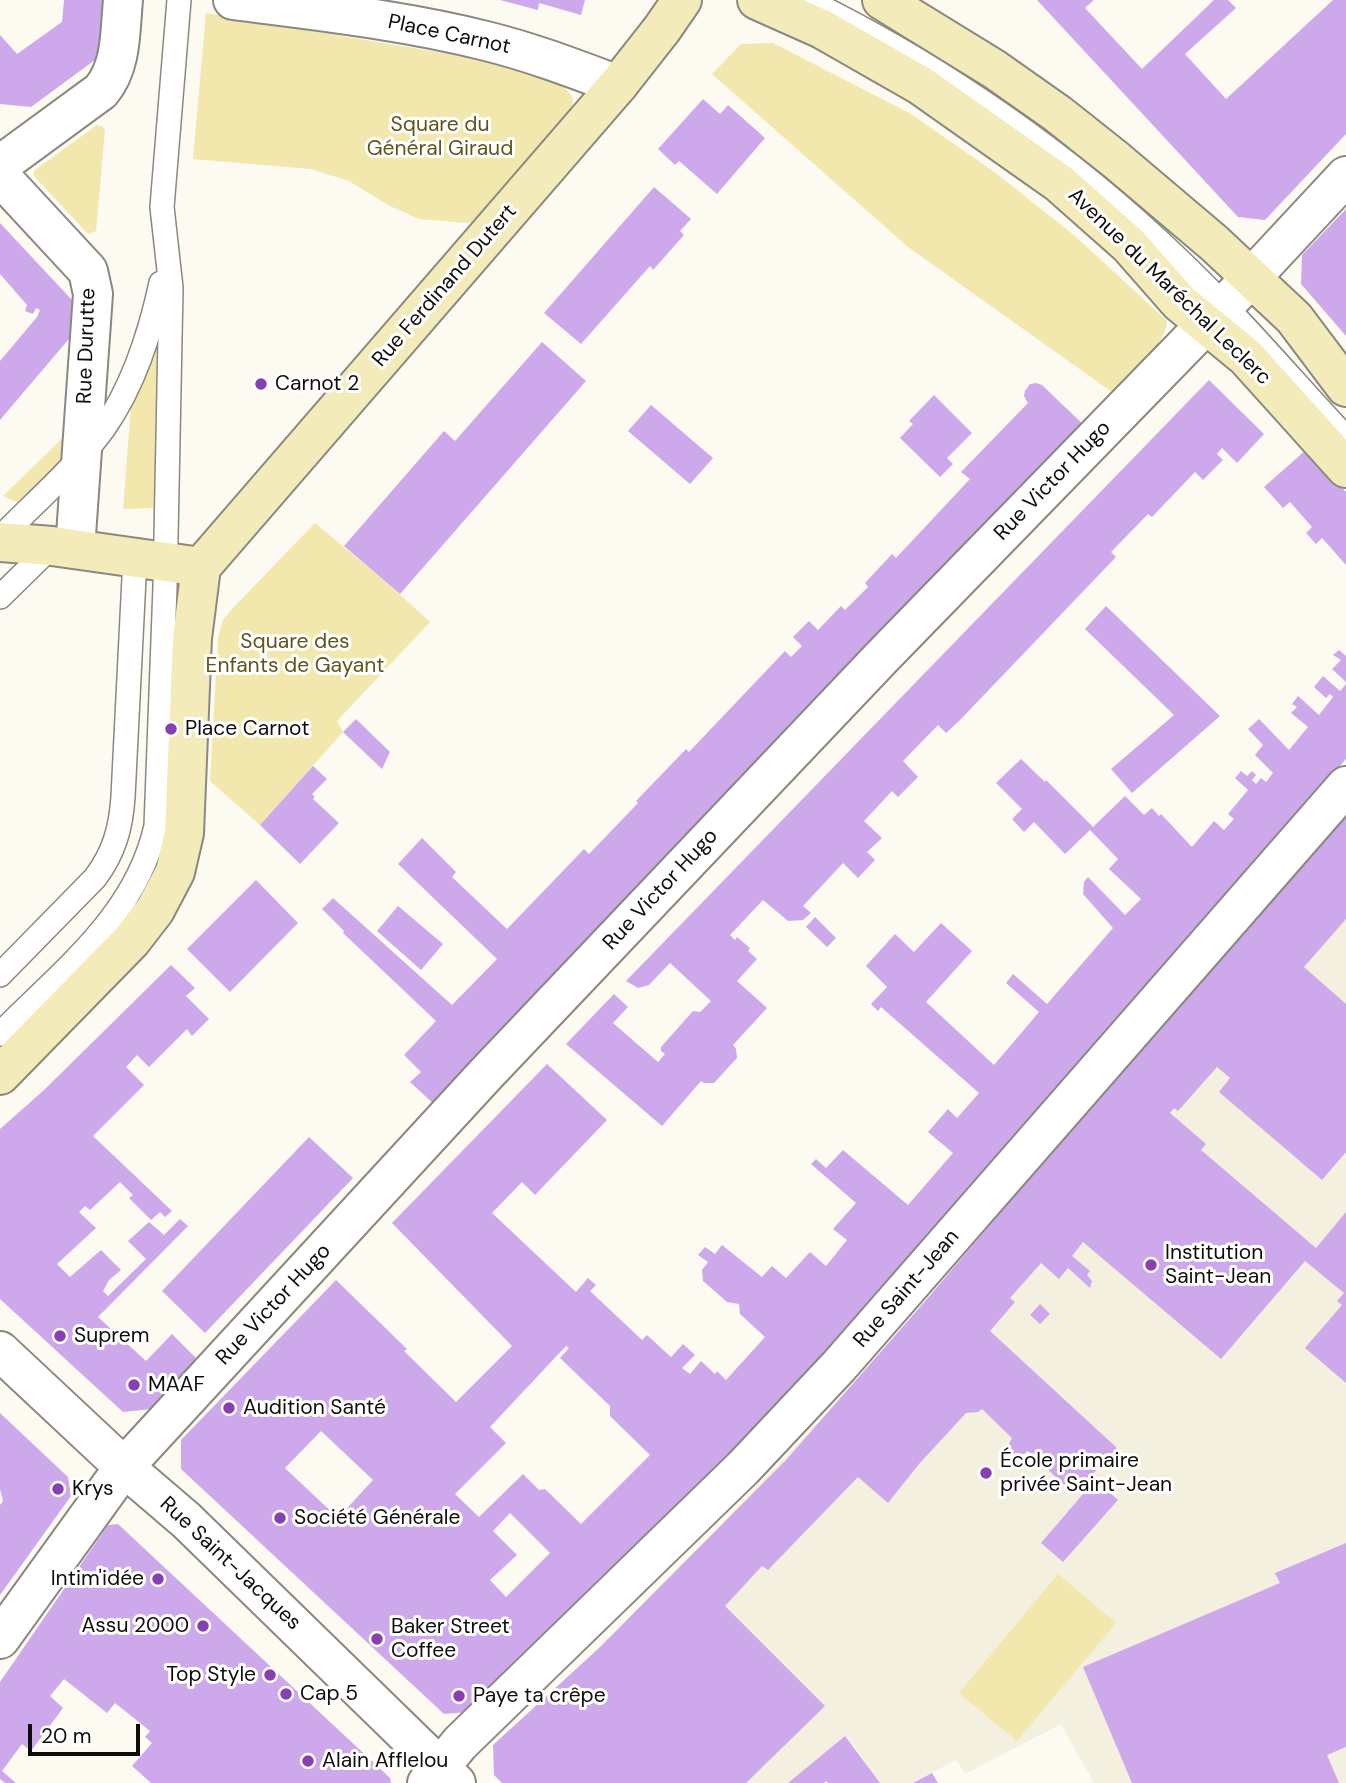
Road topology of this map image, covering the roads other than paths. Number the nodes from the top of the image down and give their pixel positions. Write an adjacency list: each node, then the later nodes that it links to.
1 (122, 0): 11 (street)
2 (179, 0): 14 (lane)
3 (195, 0): 14 (lane)
4 (233, 0): 10 (street, Place Carnot)
5 (682, 0): 10 (street, Rue Ferdinand Dutert)
6 (757, 0): 15 (street, Avenue du Maréchal Leclerc)
7 (807, 0): 15 (lane)
8 (842, 0): 15 (lane)
9 (882, 0): 15 (street, Avenue du Maréchal Leclerc)
10 (618, 85): 23 (street, Rue Ferdinand Dutert)
11 (0, 165)
12 (0, 176): 19 (street, Rue Durutte)
13 (1346, 176): 15 (street, Rue Victor Hugo)
14 (168, 249): 19 (lane); 23 (lane)
15 (1229, 300): 16 (street, Avenue du Maréchal Leclerc); 17 (lane); 18 (lane); 20 (street, Avenue du Maréchal Leclerc); 34 (street, Rue Victor Hugo)
16 (1346, 387)
17 (1346, 418)
18 (1346, 438)
19 (82, 455): 21 (lane); 22 (street, Rue Durutte)
20 (1346, 467)
21 (0, 540): 22 (street)
22 (63, 548): 23 (street); 24 (lane)
23 (167, 568): 25 (lane); 25 (lane); 27 (street); 28 (lane)
24 (0, 597)
25 (130, 635): 29 (lane)
26 (1346, 786): 36 (street, Rue Saint-Jean)
27 (184, 833): 28 (lane); 32 (street)
28 (148, 855): 29 (lane); 31 (lane)
29 (73, 901): 30 (lane)
30 (0, 975)
31 (0, 1034)
32 (0, 1075)
33 (0, 1350): 34 (street, Rue Saint-Jacques)
34 (124, 1467): 35 (street, Rue Victor Hugo); 36 (street, Rue Saint-Jacques)
35 (0, 1639)
36 (440, 1778)

